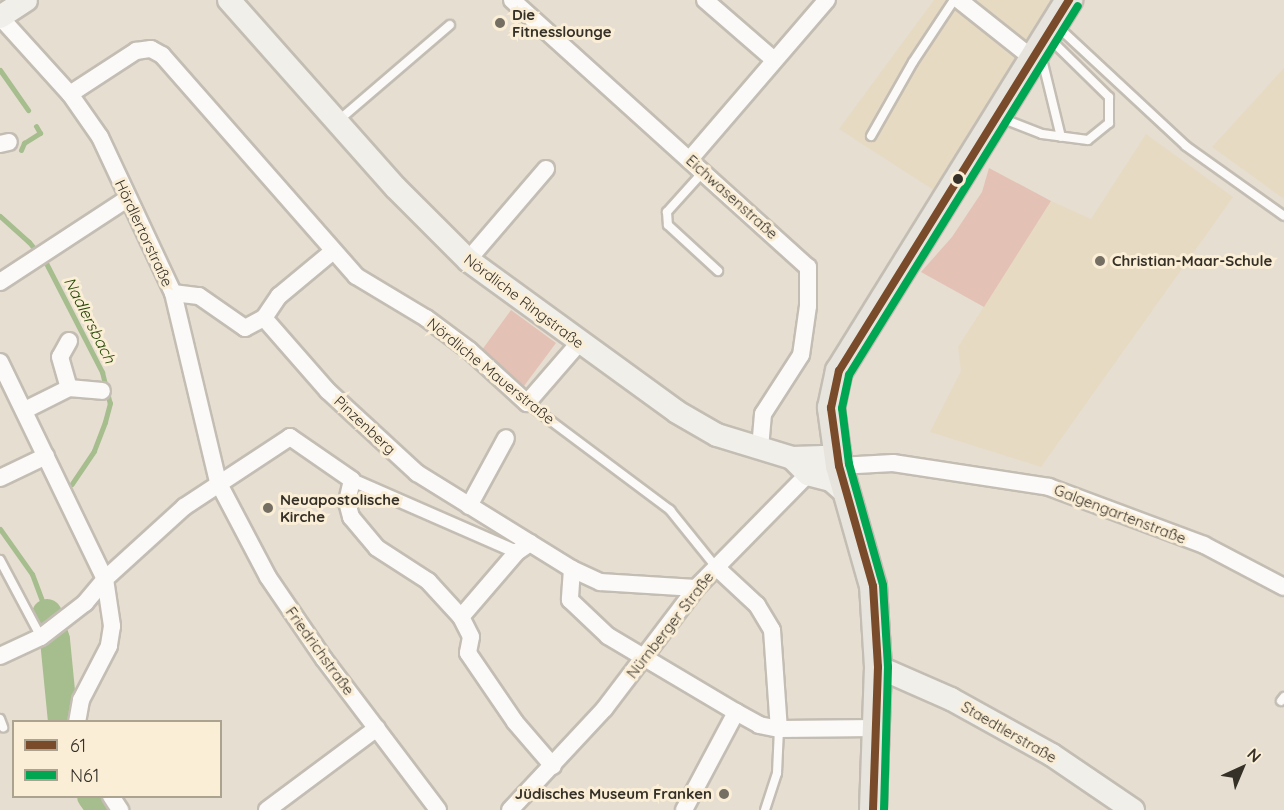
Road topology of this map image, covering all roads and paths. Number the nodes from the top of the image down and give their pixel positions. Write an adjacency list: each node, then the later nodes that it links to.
1 (26, 0): 9 (main road)
2 (229, 0): 15 (main road, Nördliche Ringstraße)
3 (512, 0): 18 (street, Eichwasenstraße)
4 (705, 0): 12 (street)
5 (827, 0): 12 (street)
6 (954, 0): 16 (lane)
7 (959, 0): 11 (street)
8 (1069, 0): 11 (main road)
9 (1, 17): 13 (street, Hördlertorstraße)
10 (450, 25): 15 (lane)
11 (1042, 39): 14 (main road); 17 (lane); 17 (lane); 22 (lane)
12 (773, 59): 18 (street)
13 (70, 94): 21 (street, Hördlertorstraße); 23 (street, Nördliche Mauerstraße)
14 (995, 115): 17 (lane); 39 (main road)
15 (338, 121): 24 (main road, Nördliche Ringstraße)
16 (871, 136)
17 (1061, 136)
18 (690, 159): 20 (street, Eichwasenstraße)
19 (546, 169): 24 (street)
20 (704, 171): 25 (lane); 37 (street, Eichwasenstraße)
21 (127, 199): 26 (street); 27 (street, Hördlertorstraße)
22 (1284, 216)
23 (332, 252): 28 (street); 34 (street, Nördliche Mauerstraße)
24 (468, 260): 30 (main road, Nördliche Ringstraße)
25 (718, 272)
26 (0, 282)
27 (173, 293): 28 (street); 43 (street, Hördlertorstraße)
28 (264, 318): 45 (street, Pinzenberg)
29 (69, 341): 32 (street)
30 (579, 343): 34 (street); 37 (main road, Nördliche Ringstraße)
31 (0, 362): 35 (street)
32 (69, 388): 33 (street); 35 (street)
33 (102, 391)
34 (527, 403): 48 (lane, Nördliche Mauerstraße)
35 (25, 410): 38 (street)
36 (506, 438): 45 (street)
37 (760, 446): 40 (main road, Nördliche Ringstraße)
38 (46, 456): 41 (street); 50 (street)
39 (833, 456): 40 (main road); 44 (main road); 51 (street, Galgengartenstraße)
40 (800, 466): 44 (main road, Nördliche Ringstraße); 48 (street, Nürnberger Straße)
41 (0, 478)
42 (352, 480): 43 (street); 46 (street); 53 (street)
43 (218, 482): 50 (street); 60 (street, Friedrichstraße)
44 (848, 495): 57 (main road)
45 (470, 506): 46 (street, Pinzenberg)
46 (524, 547): 49 (street, Pinzenberg); 53 (street)
47 (0, 560): 54 (lane)
48 (716, 567): 52 (street, Nürnberger Straße); 62 (street, Nördliche Mauerstraße)
49 (572, 569): 52 (street, Pinzenberg); 56 (street)
50 (105, 579): 54 (street); 59 (street)
51 (1284, 587)
52 (696, 588): 56 (street, Nürnberger Straße)
53 (461, 617): 63 (street)
54 (41, 637): 55 (street)
55 (0, 656)
56 (643, 660): 58 (street); 63 (street, Nürnberger Straße)
57 (878, 667): 61 (main road); 70 (main road, Staedtlerstraße)
58 (736, 712): 62 (street); 67 (street)
59 (77, 720)
60 (377, 728): 65 (street); 66 (street, Friedrichstraße)
61 (877, 728): 62 (street); 69 (main road)
62 (779, 729): 68 (lane, Nördliche Mauerstraße)
63 (553, 766): 64 (street, Nürnberger Straße)
64 (516, 808)
65 (267, 810)
66 (438, 810)
67 (684, 810)
68 (765, 810)
69 (873, 810)
70 (1132, 810)

